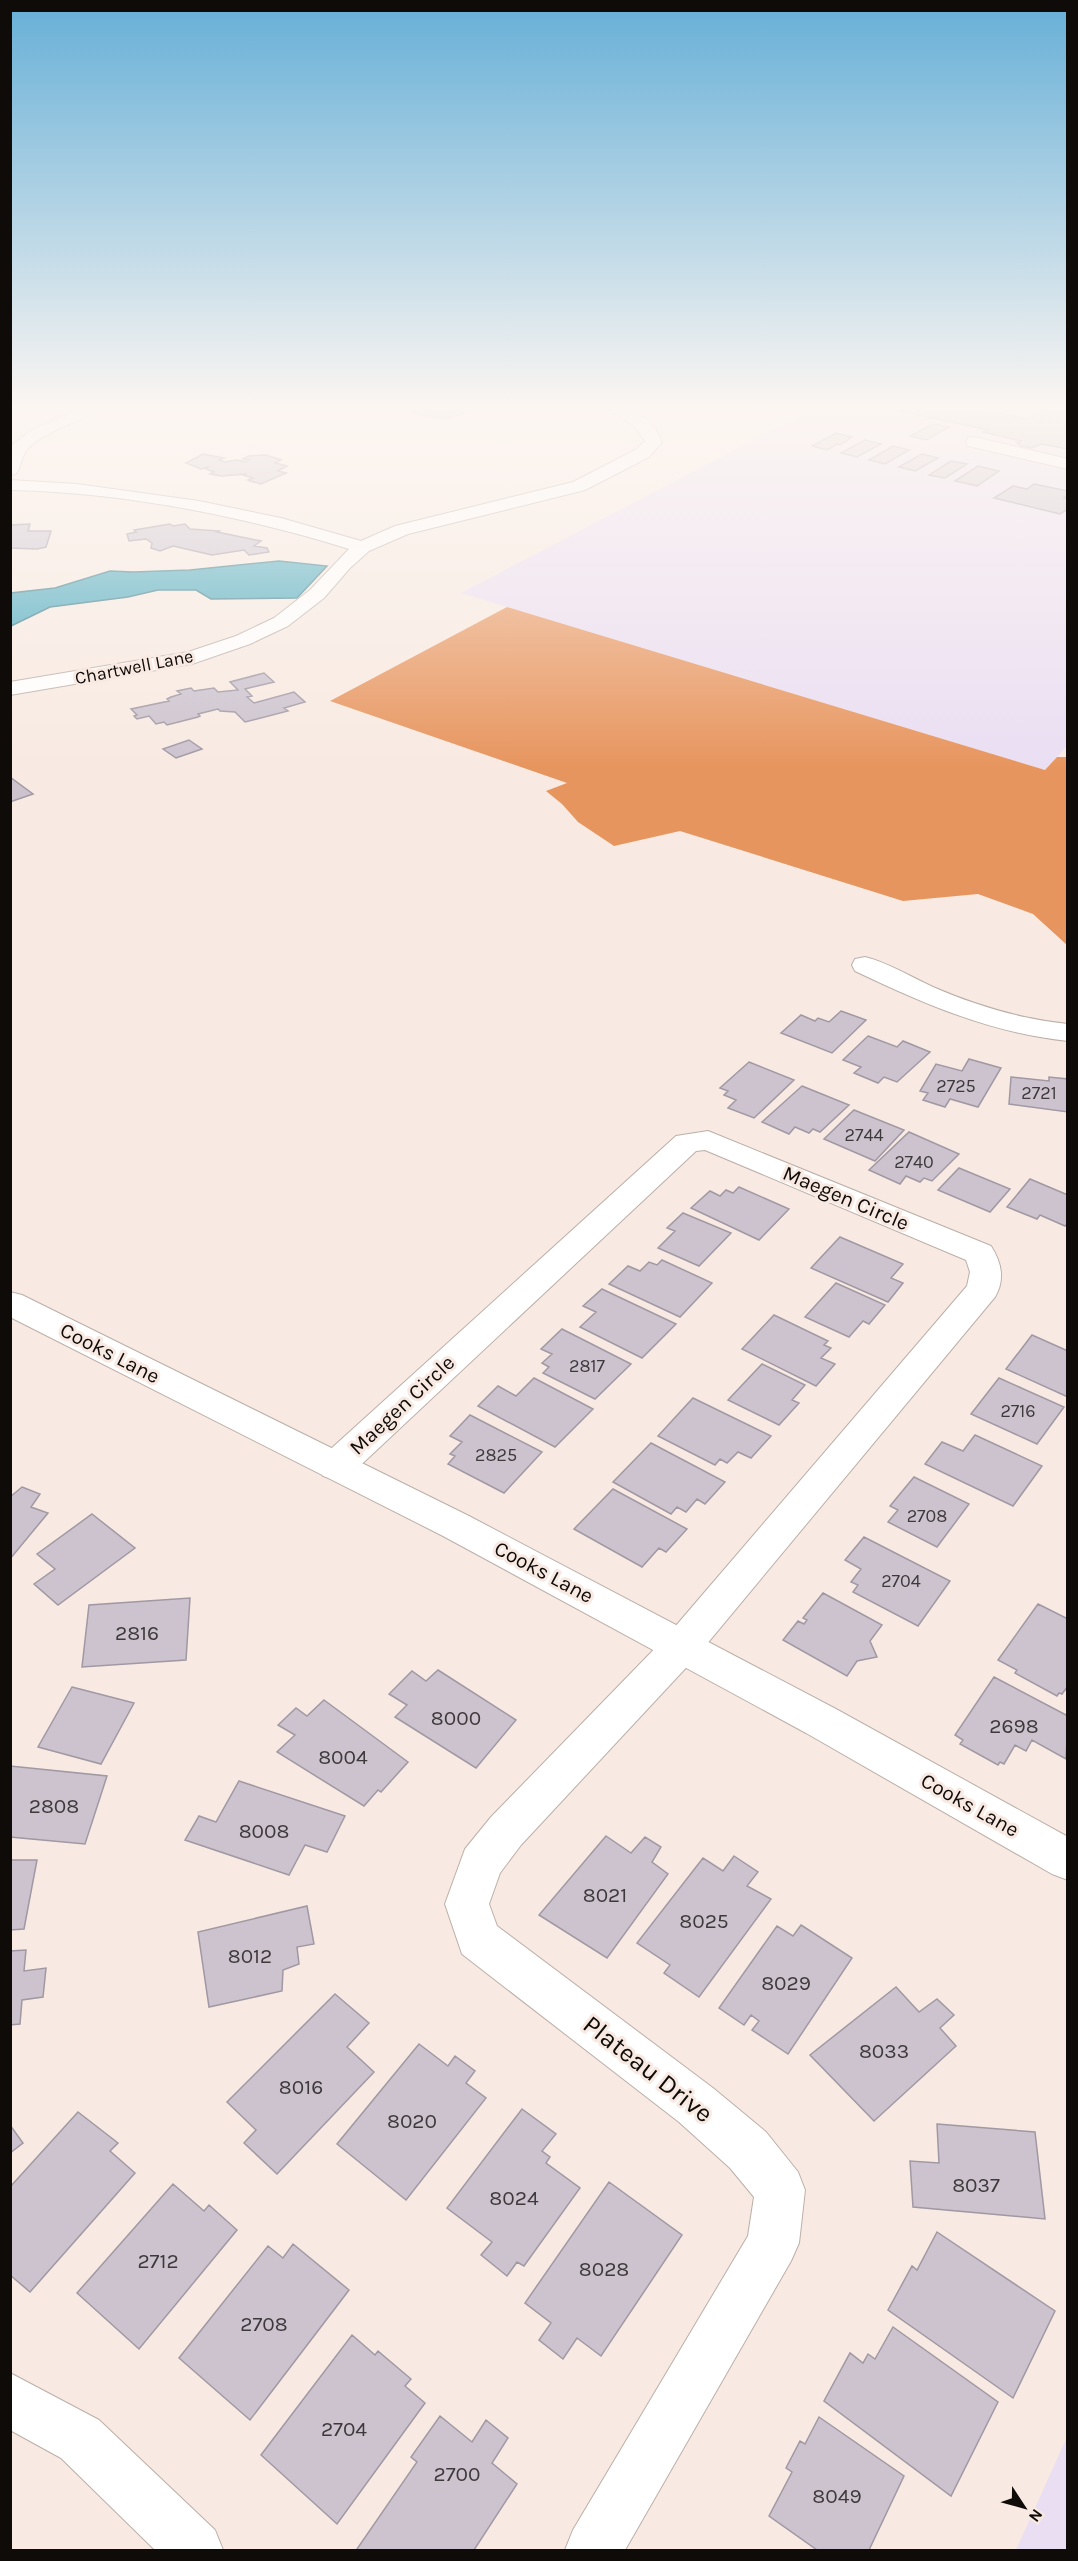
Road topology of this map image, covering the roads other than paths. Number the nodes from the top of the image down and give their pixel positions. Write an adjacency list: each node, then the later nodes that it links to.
1 (303, 530): 3 (street)
2 (404, 530): 3 (street, Chartwell Lane)
3 (362, 547): 4 (street, Chartwell Lane)
4 (10, 690)
5 (865, 964): 6 (street)
6 (1068, 1033)
7 (10, 1303): 8 (street, Cooks Lane)
8 (336, 1466): 9 (street, Cooks Lane); 9 (street, Maegen Circle)
9 (682, 1646): 10 (street, Cooks Lane); 13 (street, Plateau Drive)
10 (1068, 1860)
11 (10, 2400): 12 (street)
12 (195, 2550)
13 (593, 2550)

